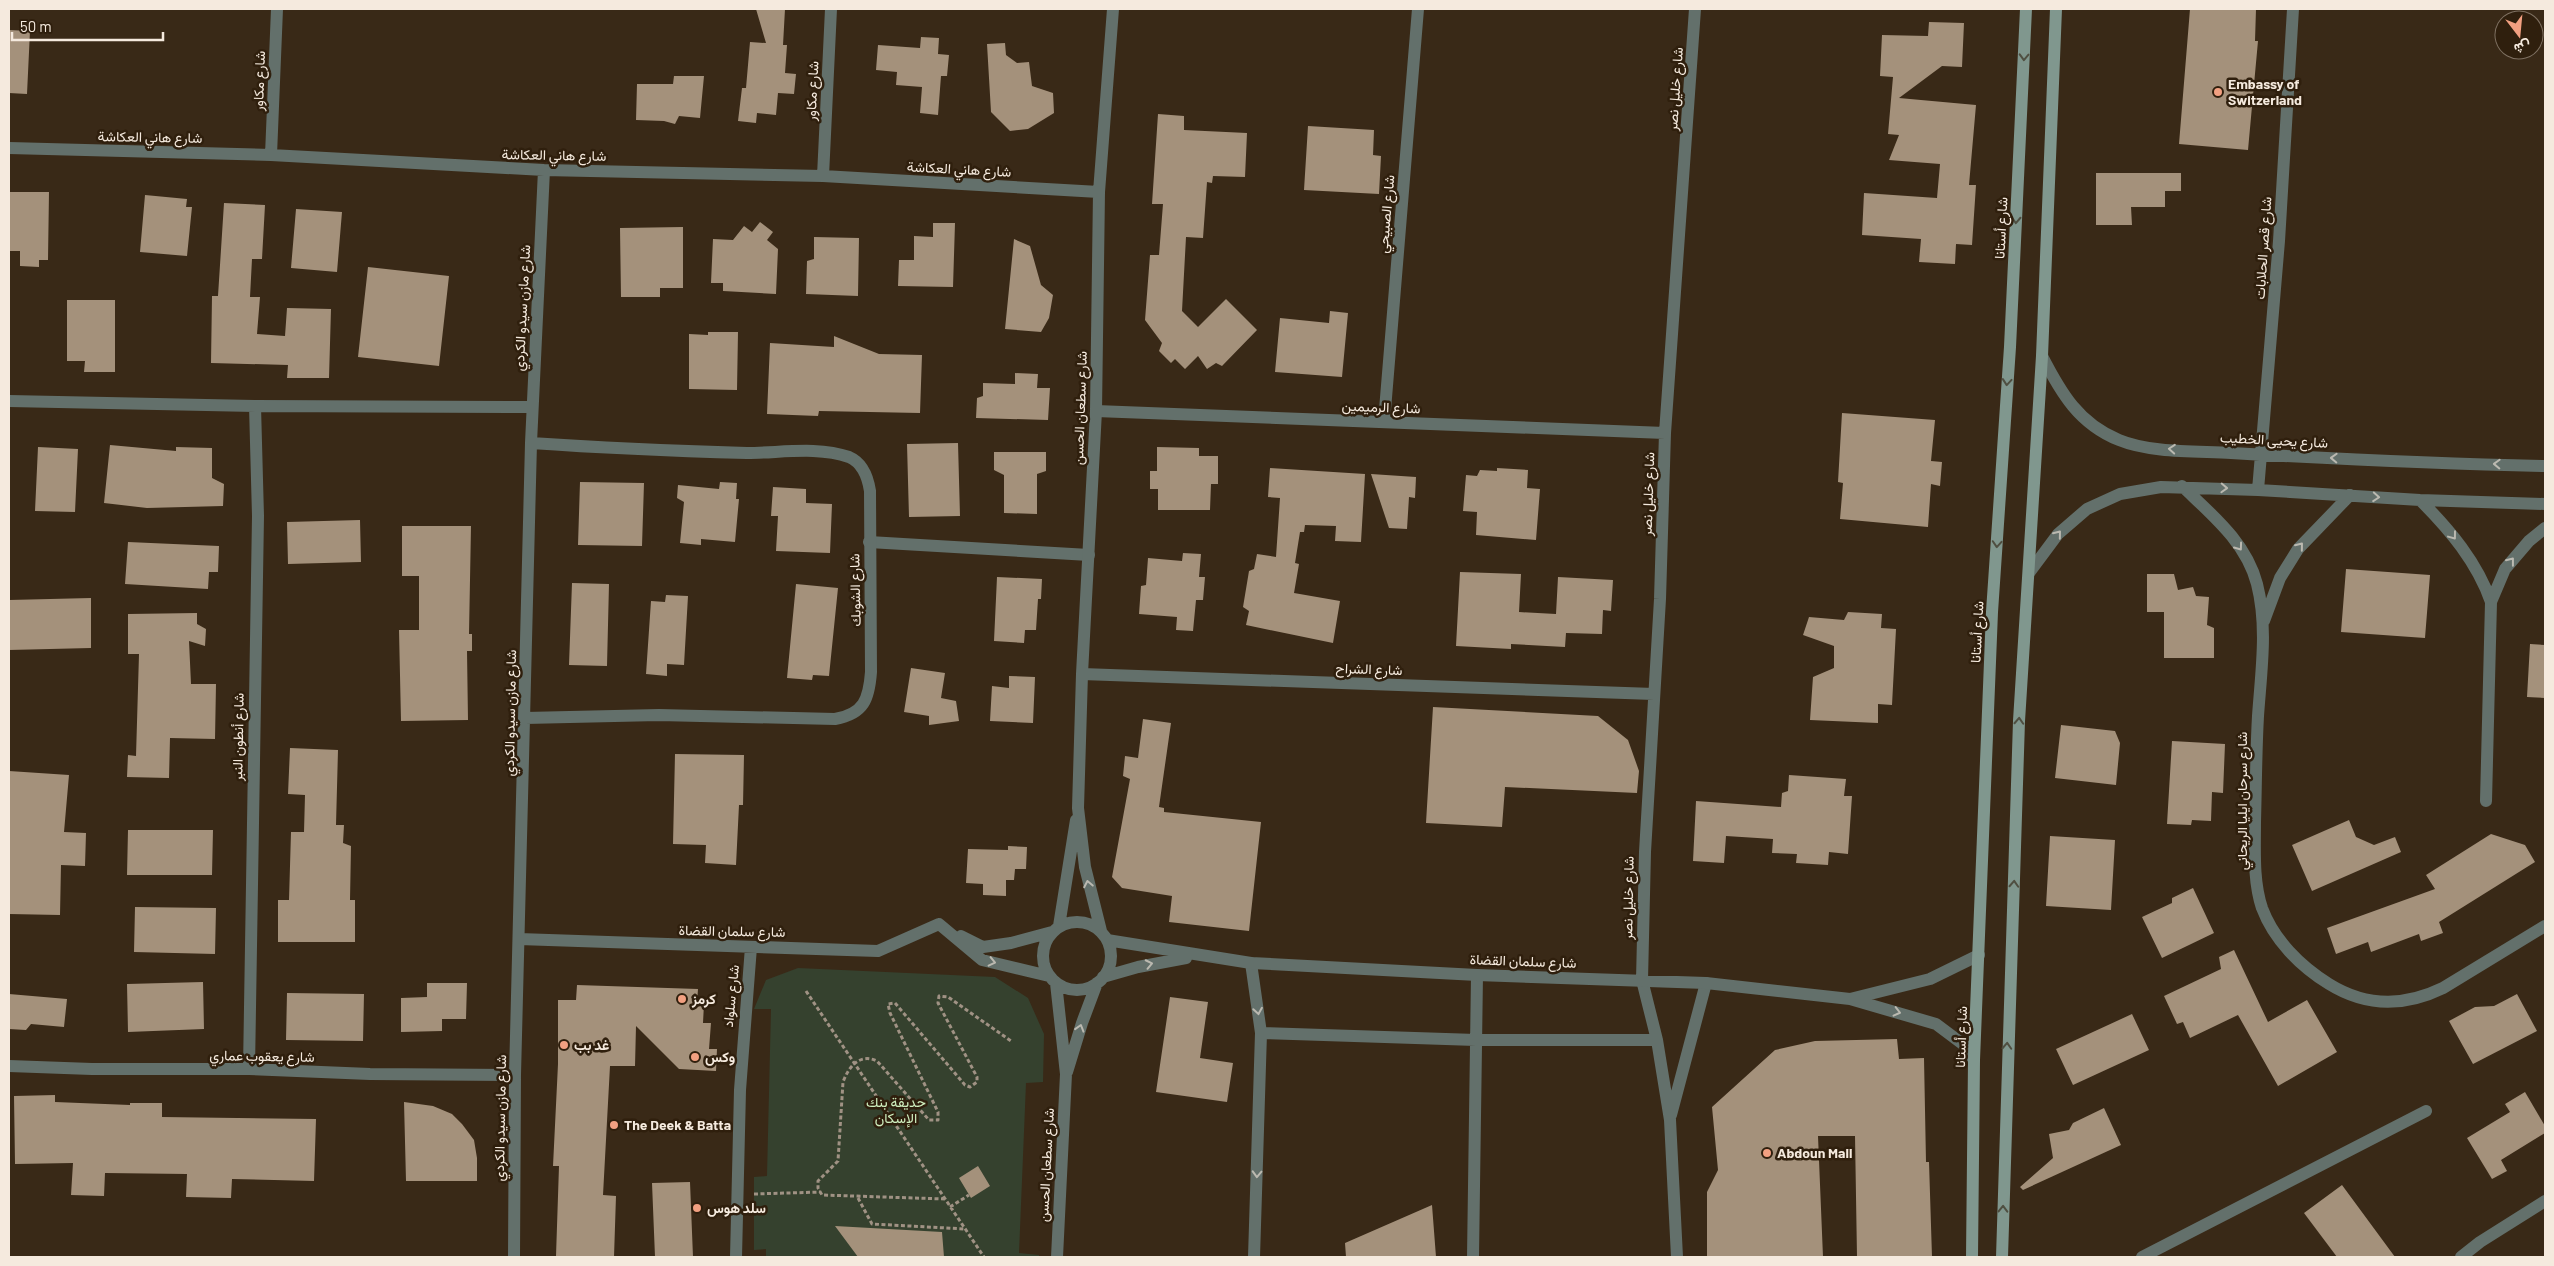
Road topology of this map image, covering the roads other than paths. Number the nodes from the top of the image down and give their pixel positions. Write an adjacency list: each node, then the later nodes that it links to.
1 (277, 9): 10 (street, شارع مكاور)
2 (831, 9): 12 (street, شارع مكاور)
3 (1114, 9): 13 (street, شارع سطعان الحسن)
4 (1418, 9): 19 (street, شارع الصبيحي)
5 (1695, 9): 20 (street, شارع خليل نصر)
6 (2026, 9): 46 (street, شارع أستانا, one-way to 46)
7 (2056, 9): 14 (street)
8 (2293, 9): 22 (street, شارع قصر الحلابات)
9 (9, 148): 10 (street, شارع هاني العكاشة)
10 (272, 155): 11 (street, شارع هاني العكاشة)
11 (544, 170): 12 (street, شارع هاني العكاشة); 17 (street, شارع مازن سيدو الكردي)
12 (823, 176): 13 (street, شارع هاني العكاشة)
13 (1099, 192): 18 (street, شارع سطعان الحسن)
14 (2042, 356): 22 (street, شارع يحيى الخطيب, one-way to 14); 32 (street)
15 (9, 401): 16 (street)
16 (255, 406): 17 (street); 60 (street, شارع أنطون النبر)
17 (532, 408): 21 (street, شارع مازن سيدو الكردي)
18 (1096, 411): 19 (street, شارع الرميمين); 31 (street, شارع سطعان الحسن)
19 (1384, 422): 20 (street, شارع الرميمين)
20 (1665, 433): 36 (street, شارع خليل نصر)
21 (531, 444): 30 (street, شارع الشوبك); 37 (street, شارع مازن سيدو الكردي)
22 (2262, 455): 23 (street, شارع يحيى الخطيب, one-way to 22); 25 (street, شارع قصر الحلابات)
23 (2545, 466)
24 (2182, 486): 25 (street, one-way to 25); 32 (street, one-way to 24); 34 (street, شارع سرحان ايليا الريحاني, one-way to 34)
25 (2258, 490): 26 (street)
26 (2350, 495): 27 (street, one-way to 27); 34 (street, شارع سرحان ايليا الريحاني, one-way to 26)
27 (2420, 500): 28 (street); 33 (street, one-way to 33)
28 (2545, 504)
29 (2545, 528): 33 (street, one-way to 29)
30 (869, 542): 31 (street); 37 (street, شارع الشوبك)
31 (1089, 554): 35 (street, شارع سطعان الحسن)
32 (2029, 573): 73 (street, one-way to 32)
33 (2491, 602): 38 (street)
34 (2264, 621): 41 (street, شارع سرحان ايليا الريحاني)
35 (1082, 674): 36 (street, شارع الشراح); 39 (street, شارع سطعان الحسن)
36 (1654, 694): 52 (street, شارع خليل نصر)
37 (526, 718): 44 (street, شارع مازن سيدو الكردي)
38 (2486, 800)
39 (1078, 808): 42 (street, شارع سطعان الحسن); 43 (street, شارع سطعان الحسن, one-way to 39)
40 (939, 924): 42 (street); 45 (street, شارع سلمان القضاة); 50 (street, one-way to 50)
41 (2545, 926)
42 (1055, 929): 43 (street); 50 (street)
43 (1104, 935): 47 (street, شارع سلمان القضاة); 51 (street)
44 (519, 939): 45 (street, شارع سلمان القضاة); 62 (street, شارع مازن سيدو الكردي)
45 (751, 947): 67 (street, شارع سلواد)
46 (1979, 955): 54 (street, شارع سلمان القضاة); 58 (street, شارع أستانا)
47 (1196, 956): 48 (street, شارع سلمان القضاة); 51 (street, شارع سلمان القضاة, one-way to 47)
48 (1251, 963): 49 (street, شارع سلمان القضاة); 55 (street, one-way to 55)
49 (1477, 975): 52 (street, شارع سلمان القضاة); 56 (street)
50 (1052, 979): 51 (street); 61 (street, شارع سطعان الحسن)
51 (1100, 980): 61 (street, شارع سطعان الحسن, one-way to 51)
52 (1642, 980): 53 (street, شارع سلمان القضاة); 57 (street, شارع خليل نصر)
53 (1706, 983): 54 (street, شارع سلمان القضاة); 64 (street)
54 (1850, 999): 58 (street, شارع سلمان القضاة, one-way to 58)
55 (1261, 1033): 56 (street); 69 (street, one-way to 69)
56 (1476, 1040): 57 (street); 70 (street)
57 (1657, 1040): 64 (street, شارع خليل نصر)
58 (1974, 1060): 72 (street, شارع أستانا)
59 (9, 1066): 60 (street, شارع يعقوب عماري)
60 (249, 1069): 62 (street, شارع يعقوب عماري)
61 (1066, 1074): 68 (street, شارع سطعان الحسن)
62 (515, 1075): 66 (street, شارع مازن سيدو الكردي)
63 (2426, 1111): 74 (street)
64 (1670, 1120): 71 (street)
65 (2545, 1201): 75 (street)
66 (514, 1257)
67 (736, 1257)
68 (1057, 1257)
69 (1254, 1257)
70 (1474, 1257)
71 (1677, 1257)
72 (1972, 1257)
73 (2002, 1257)
74 (2142, 1257)
75 (2461, 1257)

